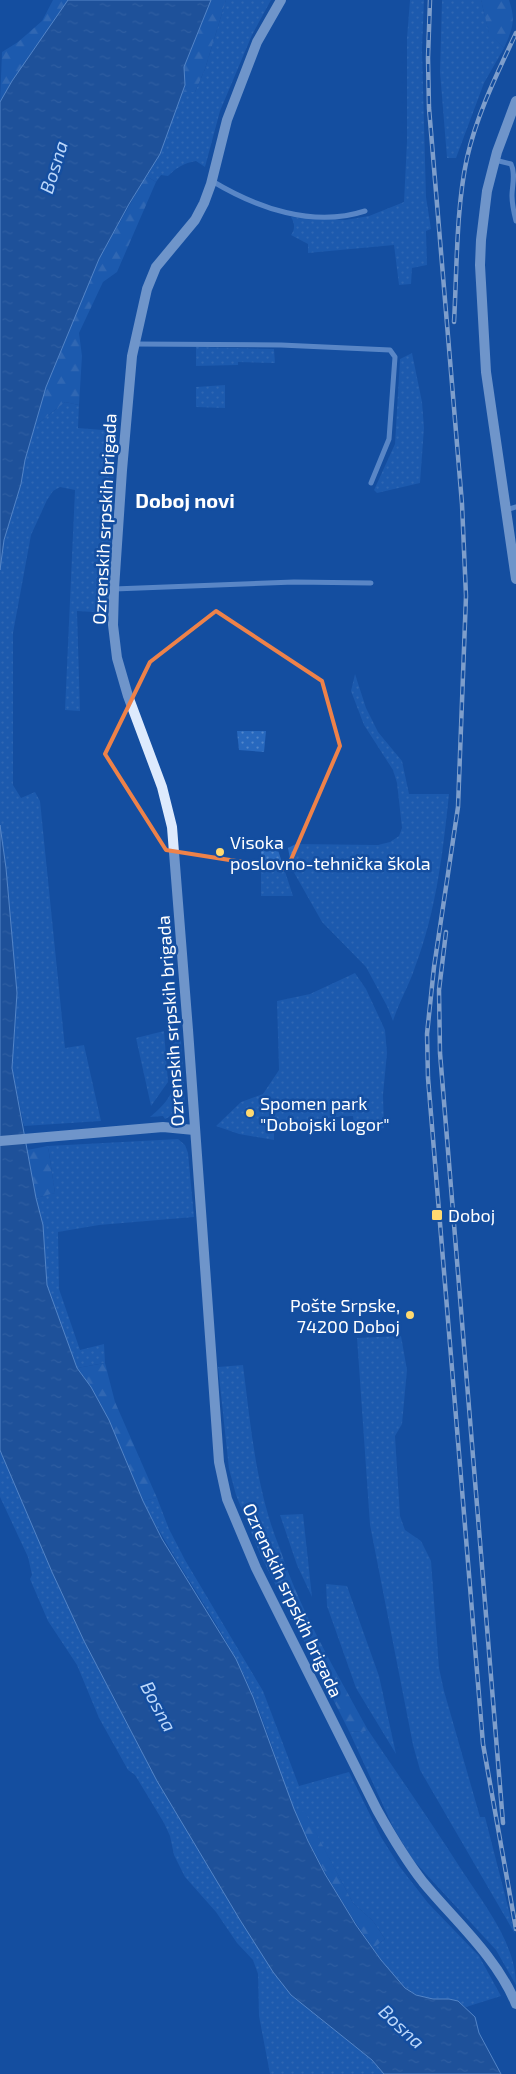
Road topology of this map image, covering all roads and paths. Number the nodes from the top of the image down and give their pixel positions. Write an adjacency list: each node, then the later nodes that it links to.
1 (281, 0): 4 (main road, Ozrenskih srpskih brigada)
2 (516, 101): 3 (main road)
3 (495, 160): 6 (street); 10 (main road)
4 (212, 181): 5 (street); 7 (main road, Ozrenskih srpskih brigada)
5 (365, 211)
6 (516, 221)
7 (134, 344): 8 (street); 13 (main road, Ozrenskih srpskih brigada)
8 (371, 484)
9 (516, 507): 10 (street)
10 (505, 510): 11 (main road)
11 (516, 579)
12 (371, 583): 13 (street)
13 (114, 589): 14 (main road, Ozrenskih srpskih brigada)
14 (194, 1130): 15 (main road); 16 (main road, Ozrenskih srpskih brigada)
15 (0, 1141)
16 (516, 2004)

